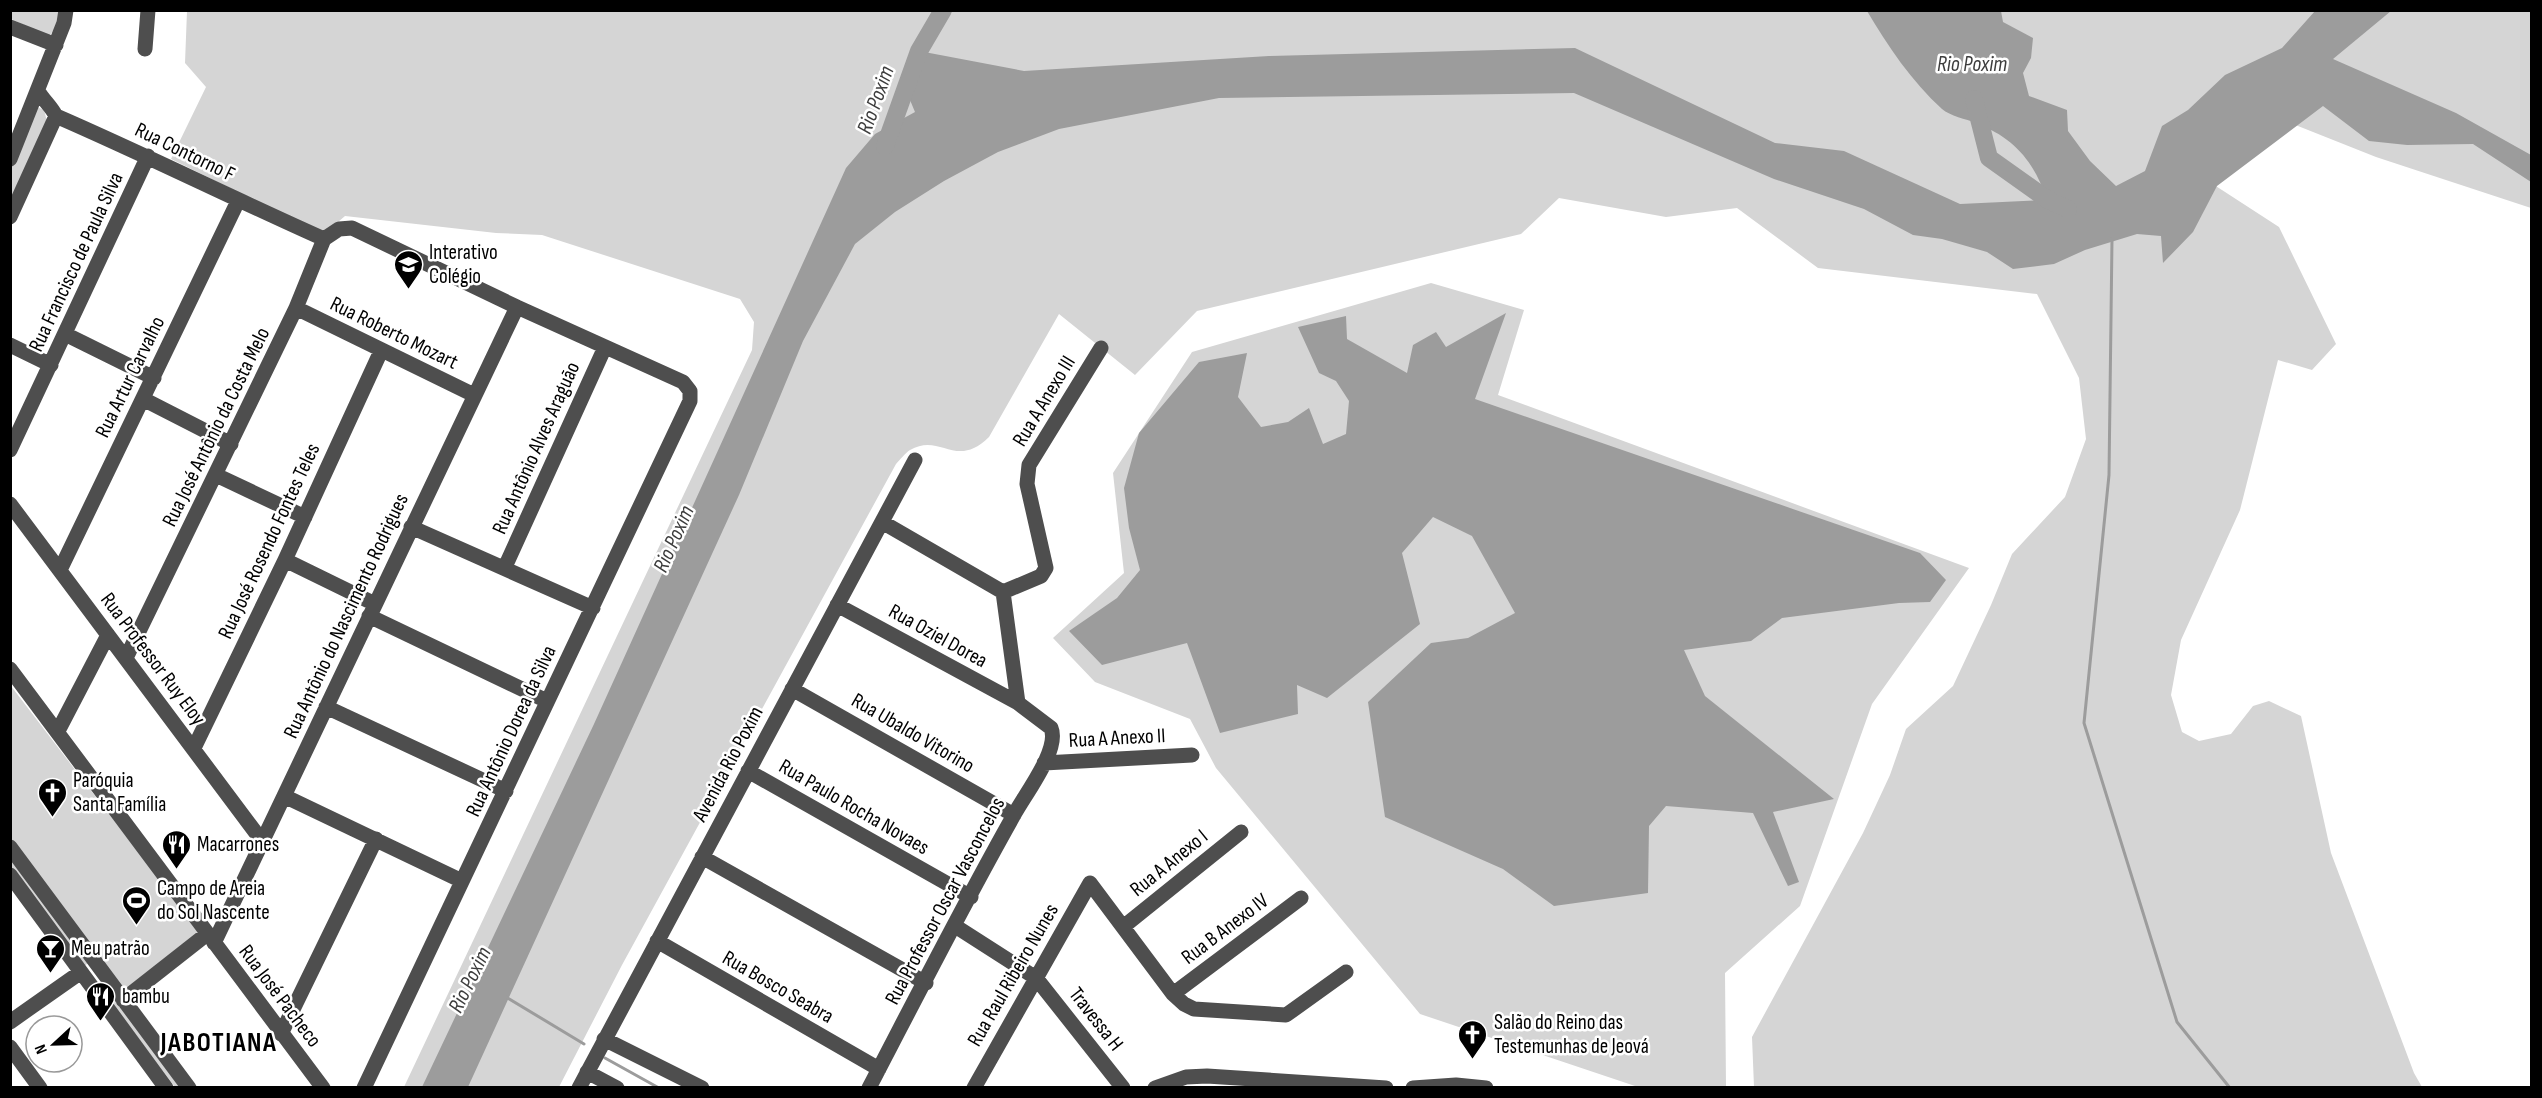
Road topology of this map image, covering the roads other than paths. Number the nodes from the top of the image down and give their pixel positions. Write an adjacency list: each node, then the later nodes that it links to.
1 (66, 10): 4 (street)
2 (148, 10): 5 (street)
3 (10, 27): 4 (street)
4 (56, 45): 6 (street)
5 (145, 50)
6 (38, 91): 7 (street); 8 (street)
7 (56, 116): 9 (street, Rua Contorno F); 12 (street)
8 (15, 136): 10 (street)
9 (148, 156): 11 (street, Rua Contorno F); 16 (street, Rua Francisco de Paula Silva)
10 (10, 159)
11 (238, 201): 13 (street, Rua Contorno F); 22 (street, Rua Artur Carvalho)
12 (10, 216)
13 (324, 239): 14 (street); 15 (street, Rua José Antônio da Costa Melo)
14 (517, 307): 18 (street); 23 (street, Rua Antônio do Nascimento Rodrigues)
15 (296, 308): 20 (street, Rua Roberto Mozart); 25 (street, Rua José Antônio da Costa Melo)
16 (65, 334): 21 (street, Rua Francisco de Paula Silva); 22 (street)
17 (10, 345): 21 (street)
18 (605, 347): 34 (street, Rua Antônio Alves Araguão); 38 (street, Rua Antônio Dorea da Silva)
19 (1101, 348): 36 (street, Rua A Anexo III)
20 (381, 351): 23 (street, Rua Roberto Mozart); 30 (street, Rua José Rosendo Fontes Teles)
21 (51, 365): 26 (street, Rua Francisco de Paula Silva)
22 (154, 378): 24 (street, Rua Artur Carvalho)
23 (474, 395): 32 (street, Rua Antônio do Nascimento Rodrigues)
24 (143, 399): 25 (street); 35 (street, Rua Artur Carvalho)
25 (231, 444): 28 (street, Rua José Antônio da Costa Melo)
26 (10, 450)
27 (915, 460): 31 (street, Avenida Rio Poxim)
28 (216, 475): 30 (street); 41 (street, Rua José Antônio da Costa Melo)
29 (10, 504): 35 (street, Rua Professor Ruy Eloy)
30 (305, 517): 33 (street, Rua José Rosendo Fontes Teles)
31 (882, 522): 36 (street); 37 (street, Avenida Rio Poxim)
32 (411, 526): 34 (street); 39 (street, Rua Antônio do Nascimento Rodrigues)
33 (285, 560): 39 (street); 49 (street, Rua José Rosendo Fontes Teles)
34 (505, 567): 38 (street)
35 (60, 570): 40 (street, Rua Professor Ruy Eloy)
36 (1003, 592): 45 (street)
37 (837, 605): 43 (street, Avenida Rio Poxim); 45 (street, Rua Oziel Dorea)
38 (592, 608): 44 (street, Rua Antônio Dorea da Silva)
39 (372, 610): 44 (street); 46 (street, Rua Antônio do Nascimento Rodrigues)
40 (108, 634): 41 (street, Rua Professor Ruy Eloy); 47 (street)
41 (126, 658): 49 (street, Rua Professor Ruy Eloy)
42 (10, 669): 47 (street, Rua José Pacheco)
43 (792, 689): 52 (street, Avenida Rio Poxim); 55 (street, Rua Ubaldo Vitorino)
44 (547, 701): 53 (street, Rua Antônio Dorea da Silva)
45 (1018, 703): 48 (street, Rua Oziel Dorea)
46 (326, 707): 53 (street); 54 (street, Rua Antônio do Nascimento Rodrigues)
47 (58, 731): 67 (street, Rua José Pacheco)
48 (1053, 733): 51 (street, Rua Professor Oscar Vasconcelos)
49 (194, 748): 58 (street, Rua Professor Ruy Eloy)
50 (1192, 755): 51 (street, Rua A Anexo II)
51 (1044, 763): 55 (street, Rua Professor Oscar Vasconcelos)
52 (748, 771): 60 (street, Avenida Rio Poxim); 63 (street, Rua Paulo Rocha Novaes)
53 (506, 791): 61 (street, Rua Antônio Dorea da Silva)
54 (284, 796): 57 (street); 58 (street, Rua Antônio do Nascimento Rodrigues)
55 (1014, 815): 63 (street, Rua Professor Oscar Vasconcelos)
56 (1241, 832): 66 (street, Rua A Anexo I)
57 (376, 839): 61 (street); 77 (street)
58 (262, 841): 67 (street, Rua Antônio do Nascimento Rodrigues)
59 (10, 847): 69 (street)
60 (702, 857): 68 (street, Avenida Rio Poxim); 73 (street)
61 (462, 881): 86 (street, Rua Antônio Dorea da Silva)
62 (13, 885): 71 (street)
63 (970, 897): 65 (street, Rua Professor Oscar Vasconcelos)
64 (1301, 898): 74 (street, Rua B Anexo IV)
65 (955, 926): 72 (street, Travessa H); 73 (street, Rua Professor Oscar Vasconcelos)
66 (1124, 927): 72 (street, Rua Raul Ribeiro Nunes); 74 (street)
67 (211, 938): 75 (street); 77 (street, Rua José Pacheco)
68 (657, 941): 78 (street, Avenida Rio Poxim); 80 (street, Rua Bosco Seabra)
69 (98, 966): 71 (street); 75 (street)
70 (1346, 972): 74 (street)
71 (82, 974): 76 (street); 83 (street)
72 (1036, 978): 91 (street, Rua Raul Ribeiro Nunes); 92 (street, Travessa H)
73 (926, 983): 80 (street, Rua Professor Oscar Vasconcelos)
74 (1173, 994)
75 (123, 1000): 84 (street)
76 (10, 1022)
77 (281, 1034): 85 (street, Rua José Pacheco)
78 (604, 1040): 81 (street, Avenida Rio Poxim); 89 (street)
79 (10, 1047): 82 (street)
80 (879, 1069): 90 (street, Rua Professor Oscar Vasconcelos)
81 (587, 1072): 87 (street, Avenida Rio Poxim); 88 (street)
82 (40, 1088)
83 (166, 1088)
84 (189, 1088)
85 (323, 1088)
86 (364, 1088)
87 (579, 1088)
88 (617, 1088)
89 (702, 1088)
90 (869, 1088)
91 (974, 1088)
92 (1123, 1088)
93 (1155, 1088): 94 (street)
94 (1386, 1088)
95 (1413, 1088): 96 (street)
96 (1486, 1088)

